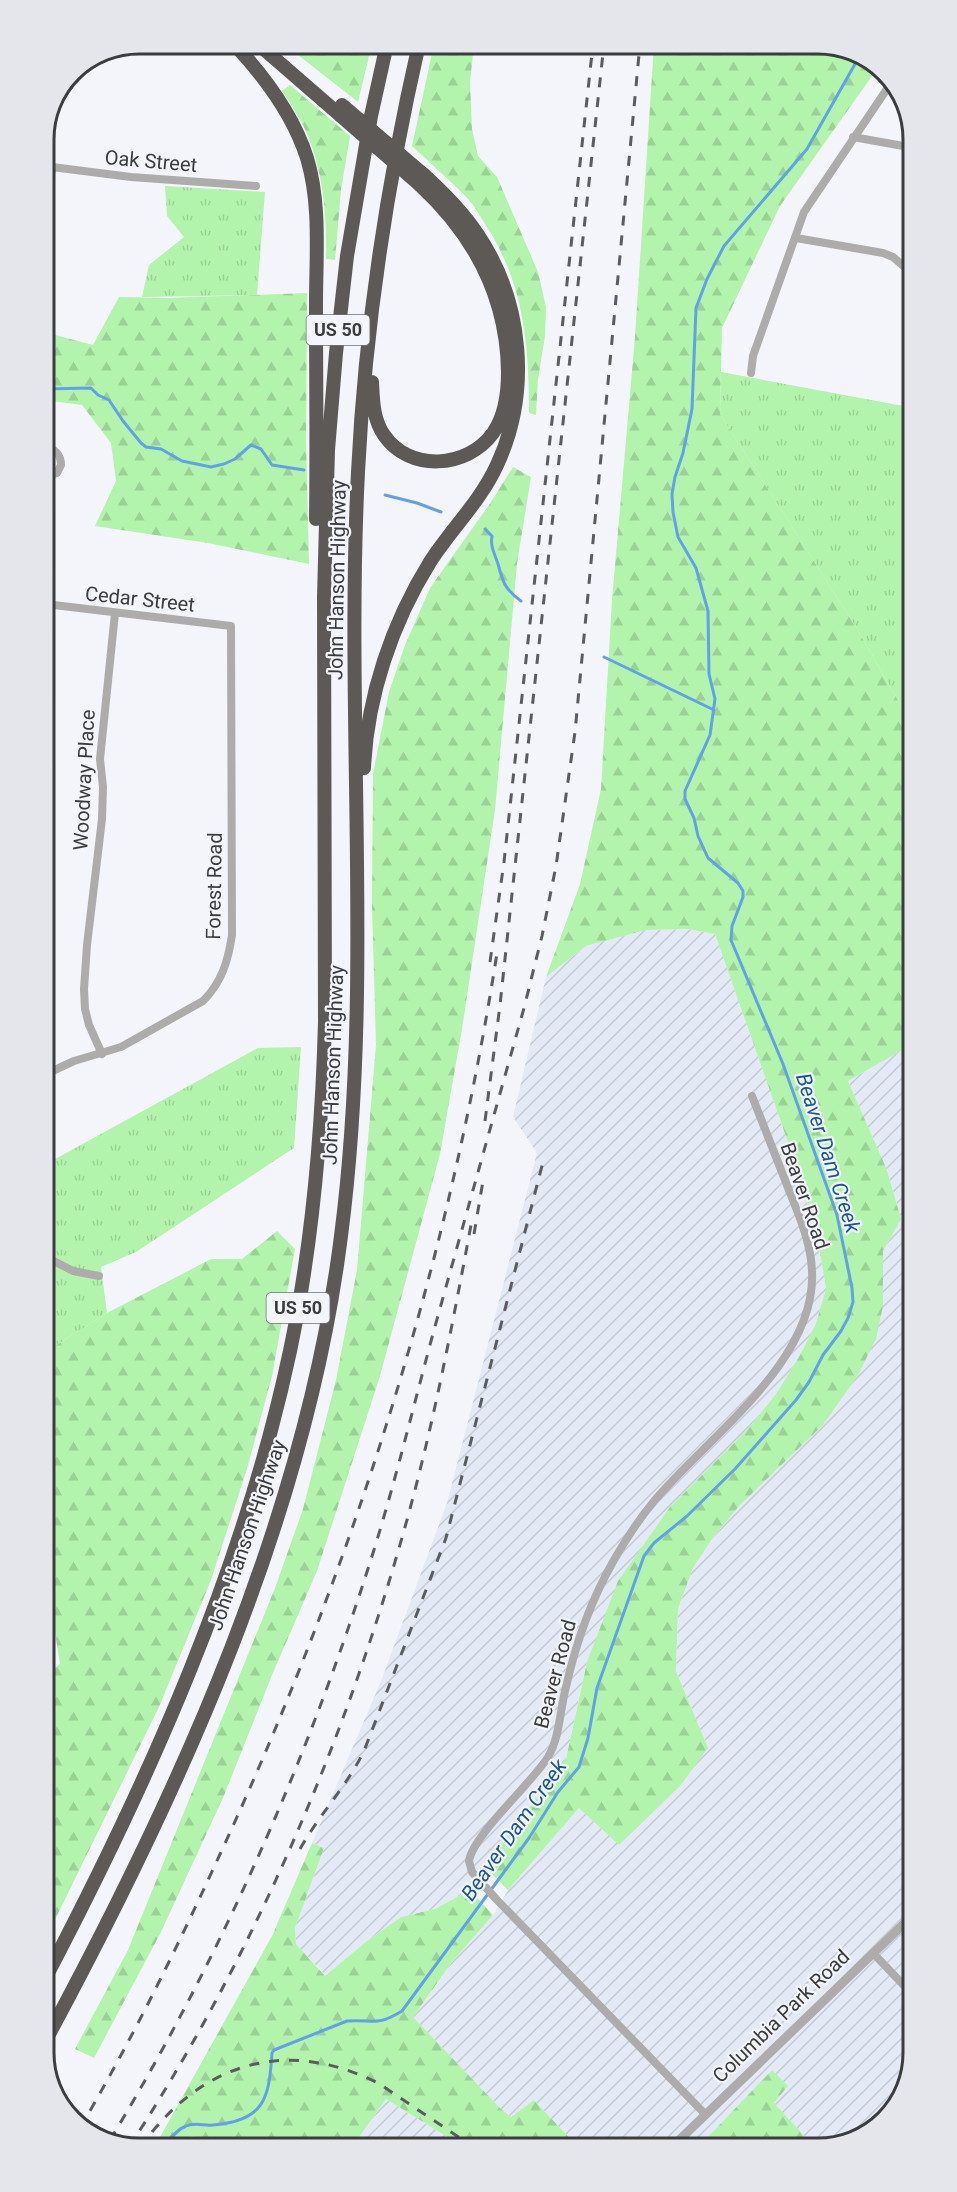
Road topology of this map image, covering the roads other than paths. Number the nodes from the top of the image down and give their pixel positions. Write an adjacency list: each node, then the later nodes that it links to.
1 (242, 54): 19 (highway)
2 (271, 54): 7 (highway)
3 (283, 54): 7 (highway)
4 (385, 54): 19 (highway, John Hanson Highway / US 50)
5 (417, 54): 15 (highway, John Hanson Highway / US 50)
6 (887, 90): 8 (street)
7 (342, 110): 11 (highway, bridge)
8 (853, 137): 9 (street); 13 (street)
9 (903, 146)
10 (54, 168): 12 (street, Oak Street)
11 (422, 179): 15 (highway); 23 (highway)
12 (256, 186)
13 (796, 238): 14 (street); 16 (street)
14 (903, 266)
15 (369, 337): 23 (highway, John Hanson Highway / US 50)
16 (751, 372)
17 (54, 450): 18 (street)
18 (54, 474)
19 (324, 597): 31 (highway, John Hanson Highway / US 50)
20 (54, 605): 21 (street, Cedar Street)
21 (115, 613): 22 (street, Cedar Street); 24 (street, Woodway Place)
22 (231, 626): 24 (street, Forest Road)
23 (356, 851): 33 (highway, John Hanson Highway / US 50)
24 (102, 1054): 25 (street, Forest Road)
25 (54, 1070)
26 (752, 1096): 34 (street, Beaver Road)
27 (54, 1261): 28 (street)
28 (99, 1276)
29 (903, 1924): 30 (street, Columbia Park Road)
30 (873, 1953): 32 (street); 34 (street, Columbia Park Road)
31 (54, 1961)
32 (903, 1984)
33 (54, 2024)
34 (705, 2114): 35 (street, Columbia Park Road)
35 (681, 2138)

